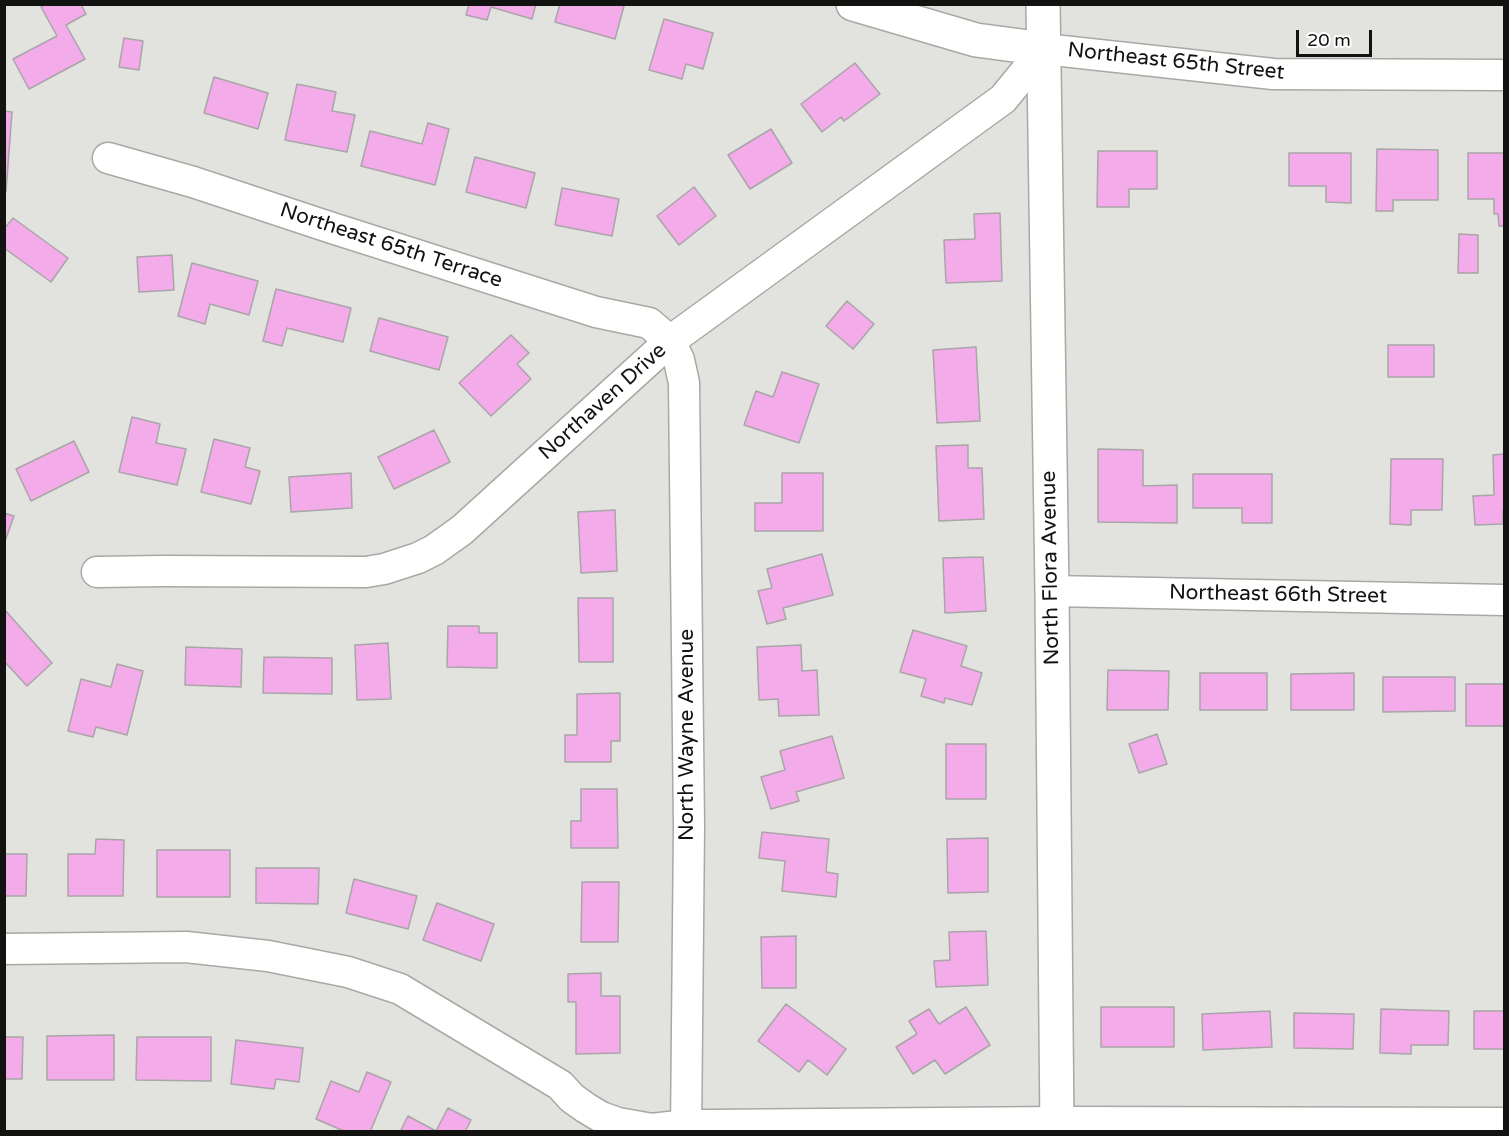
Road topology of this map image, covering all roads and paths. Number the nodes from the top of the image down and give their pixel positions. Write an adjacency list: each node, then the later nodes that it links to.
1 (853, 4): 3 (street, Northeast 65th Street)
2 (1043, 4): 3 (street, North Flora Avenue)
3 (1044, 49): 4 (street, Northeast 65th Street); 6 (street, Northaven Drive); 8 (street, North Flora Avenue)
4 (1504, 75)
5 (108, 158): 6 (street, Northeast 65th Terrace)
6 (669, 341): 7 (street, Northaven Drive); 13 (street, North Wayne Avenue)
7 (97, 572)
8 (1052, 591): 9 (street, Northeast 66th Street); 12 (street, North Flora Avenue)
9 (1504, 600)
10 (4, 949): 13 (street)
11 (1504, 1123): 12 (street)
12 (1057, 1127): 13 (street)
13 (686, 1128)

